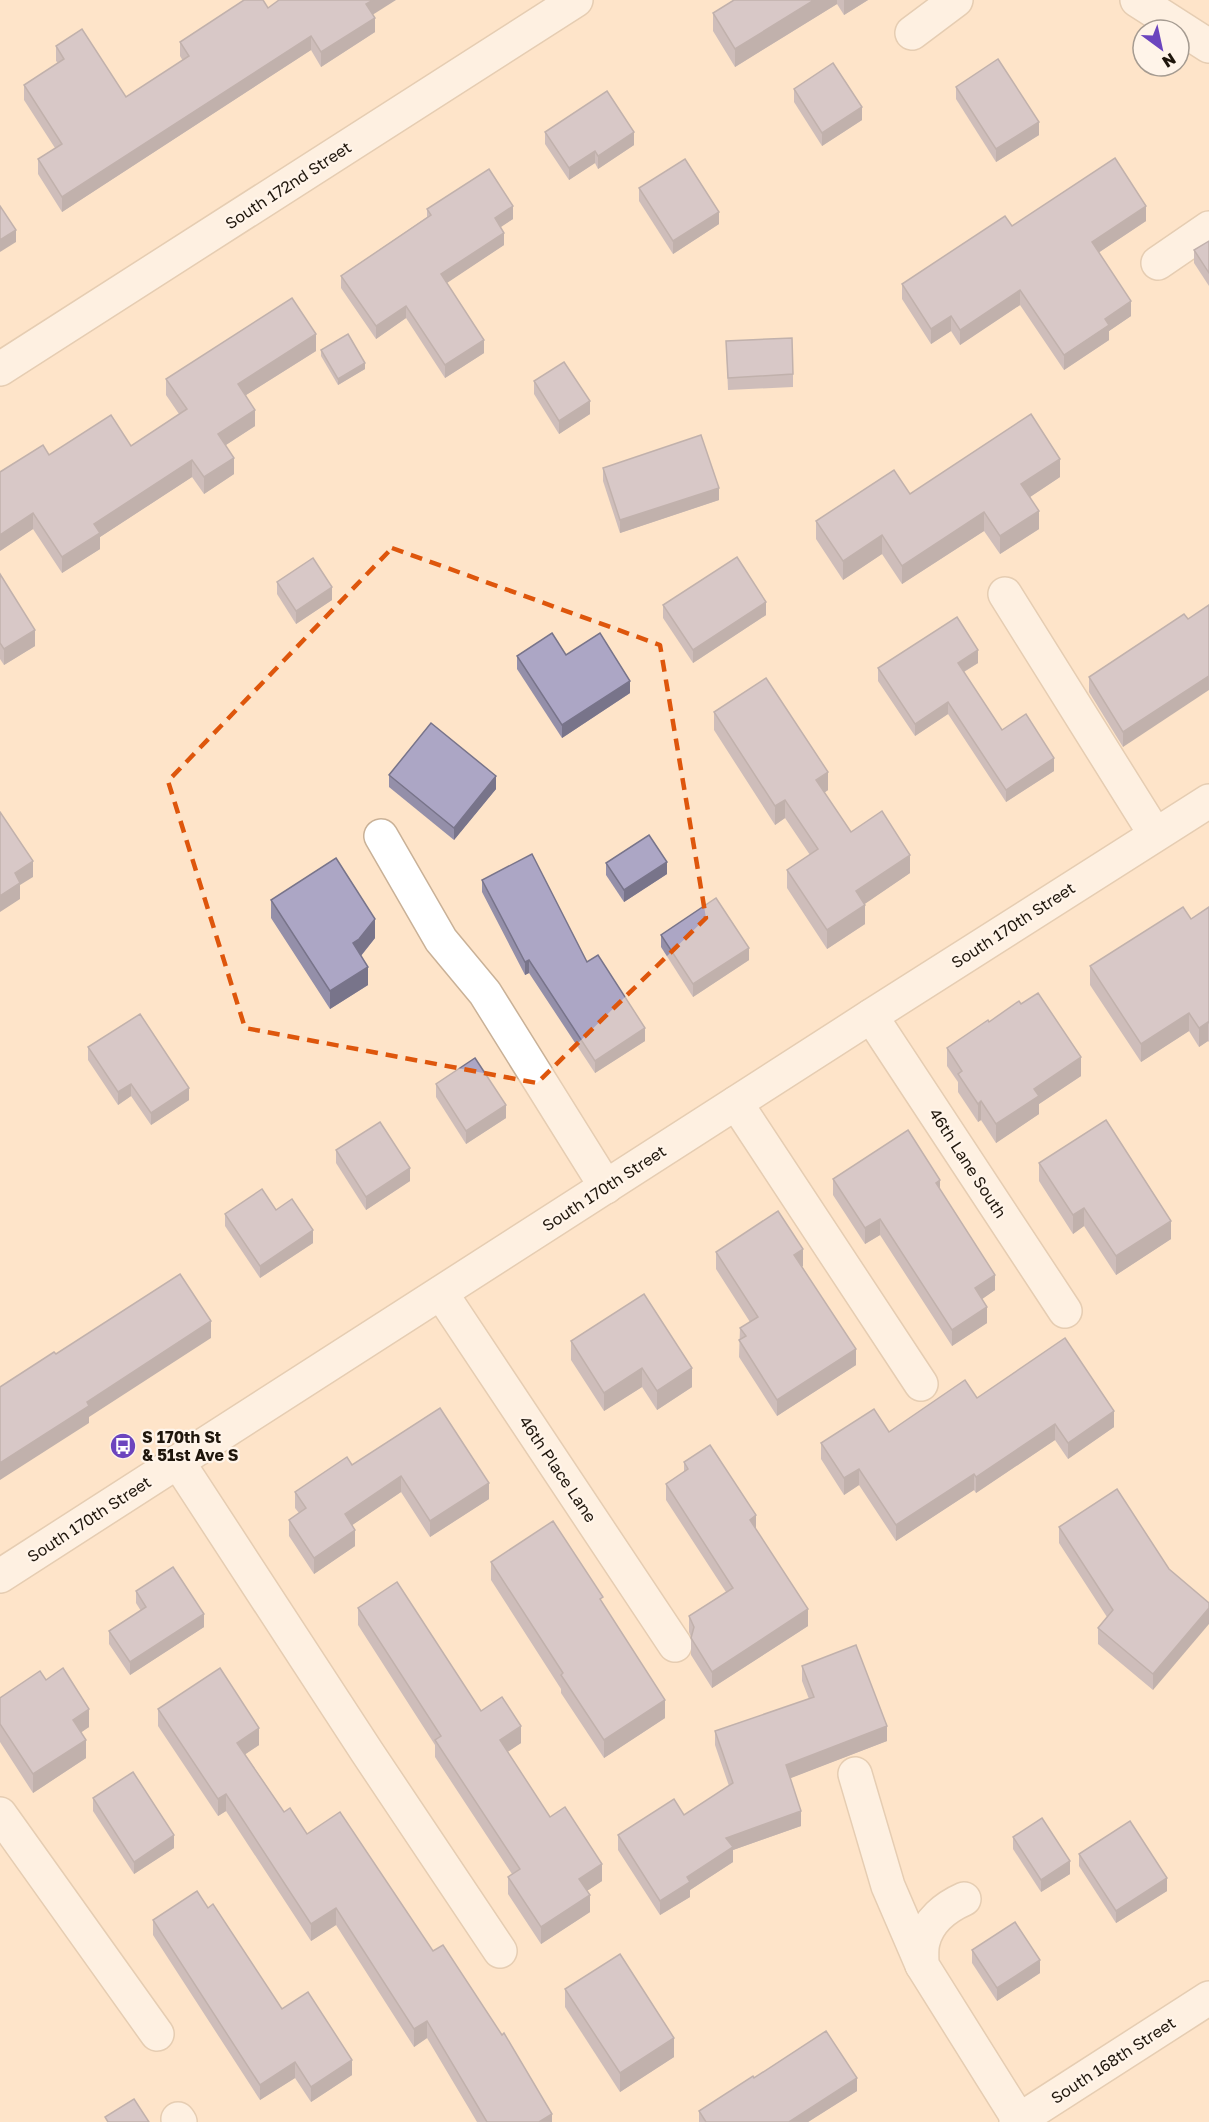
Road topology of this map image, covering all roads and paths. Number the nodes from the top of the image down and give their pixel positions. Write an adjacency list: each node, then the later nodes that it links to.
1 (576, 0): 8 (street, South 172nd Street)
2 (957, 0): 4 (street)
3 (1137, 0): 5 (street)
4 (912, 33)
5 (1209, 46)
6 (1209, 228): 7 (street)
7 (1158, 263)
8 (0, 369)
9 (1005, 594): 11 (street)
10 (1209, 801): 11 (street, South 170th Street)
11 (1155, 834): 13 (street, South 170th Street)
12 (381, 836): 15 (street)
13 (871, 1016): 14 (street, South 170th Street); 17 (street, 46th Lane South)
14 (736, 1103): 15 (street, South 170th Street); 18 (street)
15 (606, 1187): 16 (street, South 170th Street)
16 (441, 1293): 19 (street, South 170th Street); 21 (street, 46th Place Lane)
17 (1065, 1311)
18 (921, 1384)
19 (178, 1462): 20 (street, South 170th Street); 25 (street)
20 (0, 1576)
21 (675, 1645)
22 (855, 1774): 26 (street)
23 (0, 1814): 28 (street)
24 (964, 1899): 26 (street)
25 (500, 1951)
26 (922, 1965): 29 (street)
27 (1209, 1998): 29 (street, South 168th Street)
28 (158, 2034)
29 (1018, 2121)

